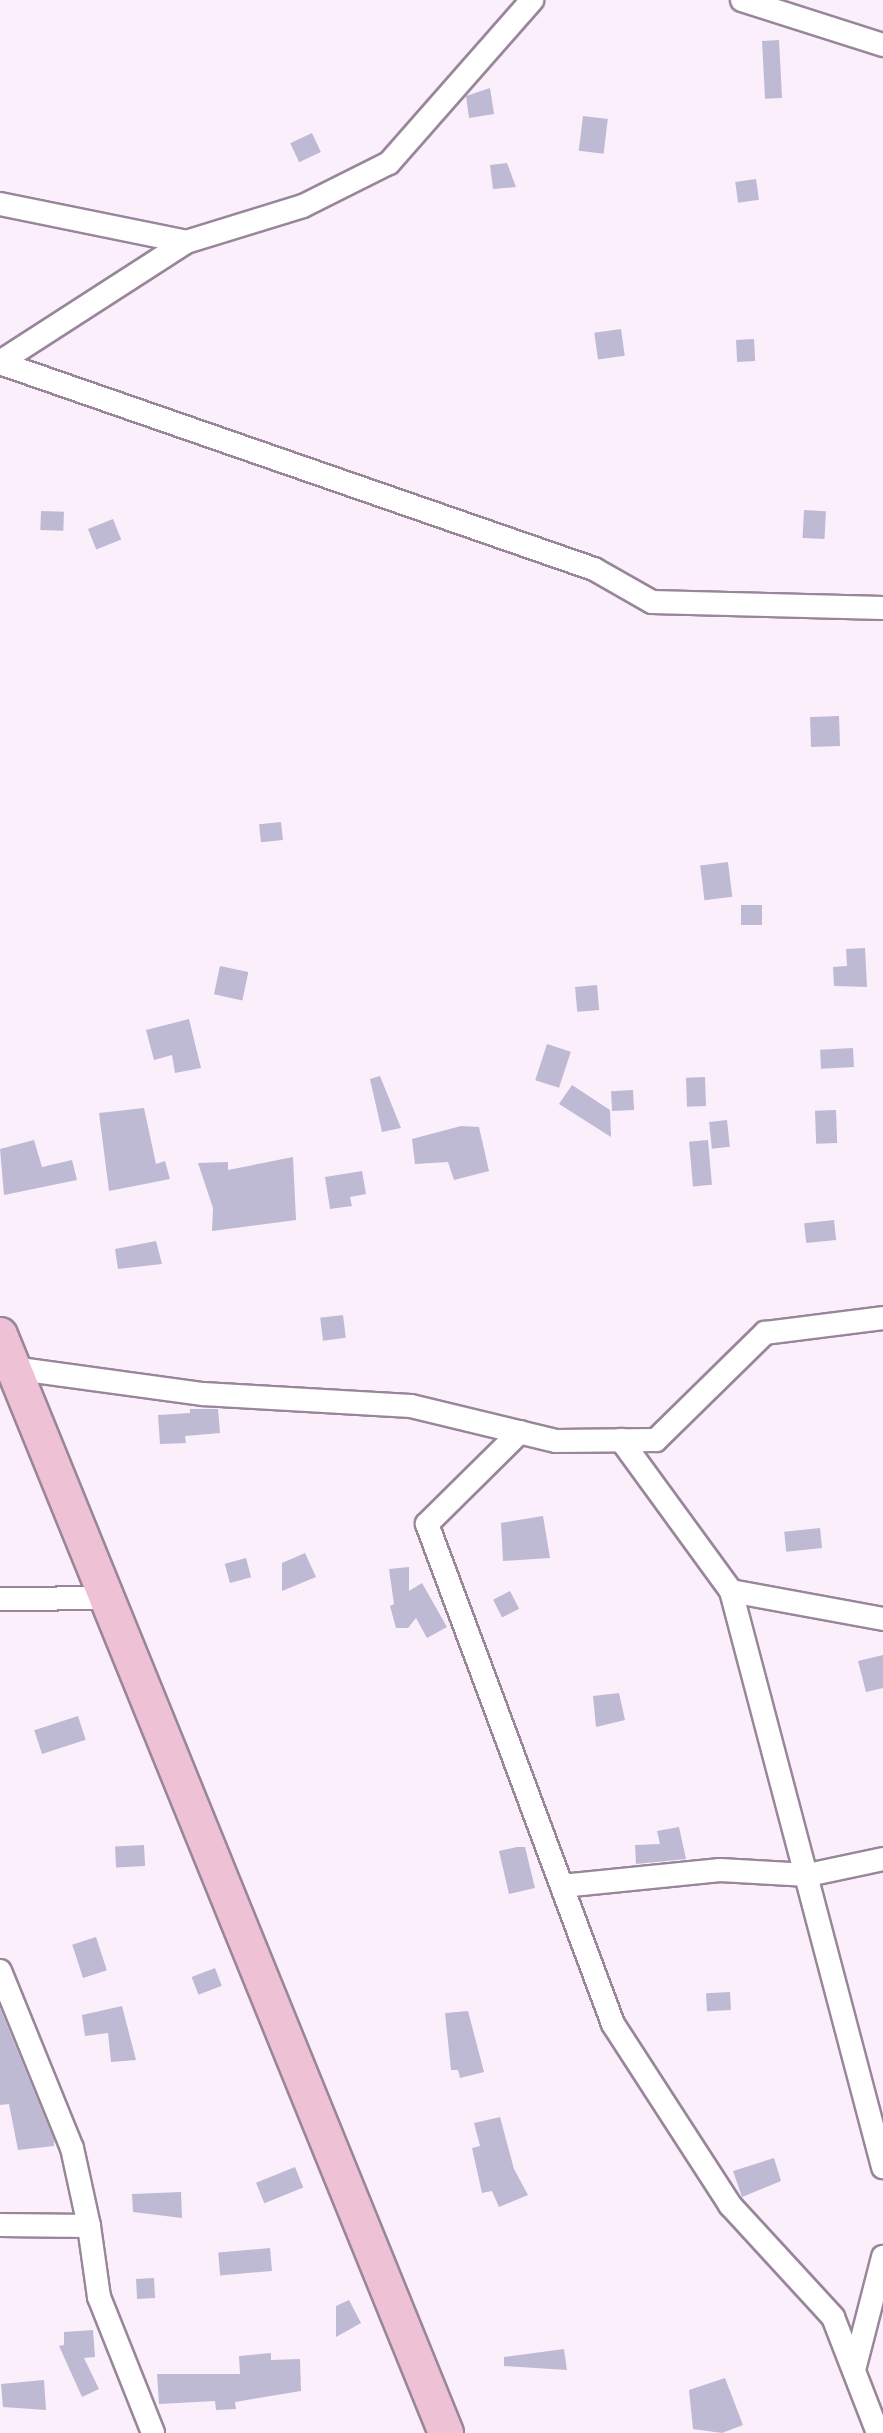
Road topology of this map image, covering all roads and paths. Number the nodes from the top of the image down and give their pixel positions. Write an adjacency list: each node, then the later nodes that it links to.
1 (532, 0): 5 (street)
2 (742, 0): 3 (street)
3 (883, 45)
4 (0, 204): 5 (street)
5 (186, 242): 6 (street)
6 (0, 362): 7 (street)
7 (883, 608)
8 (883, 1318): 11 (street)
9 (4, 1356): 10 (street); 13 (main road)
10 (520, 1432): 11 (street); 18 (street)
11 (621, 1440): 12 (street)
12 (731, 1591): 15 (street); 17 (street)
13 (106, 1598): 14 (street); 26 (main road)
14 (0, 1599)
15 (883, 1619)
16 (883, 1859): 17 (street)
17 (808, 1875): 18 (street); 20 (street)
18 (562, 1886): 24 (street)
19 (0, 1971): 22 (street)
20 (883, 2167)
21 (0, 2225): 22 (street)
22 (89, 2226): 25 (street)
23 (883, 2257): 24 (street)
24 (854, 2370): 27 (street)
25 (153, 2433)
26 (446, 2433)
27 (878, 2433)

